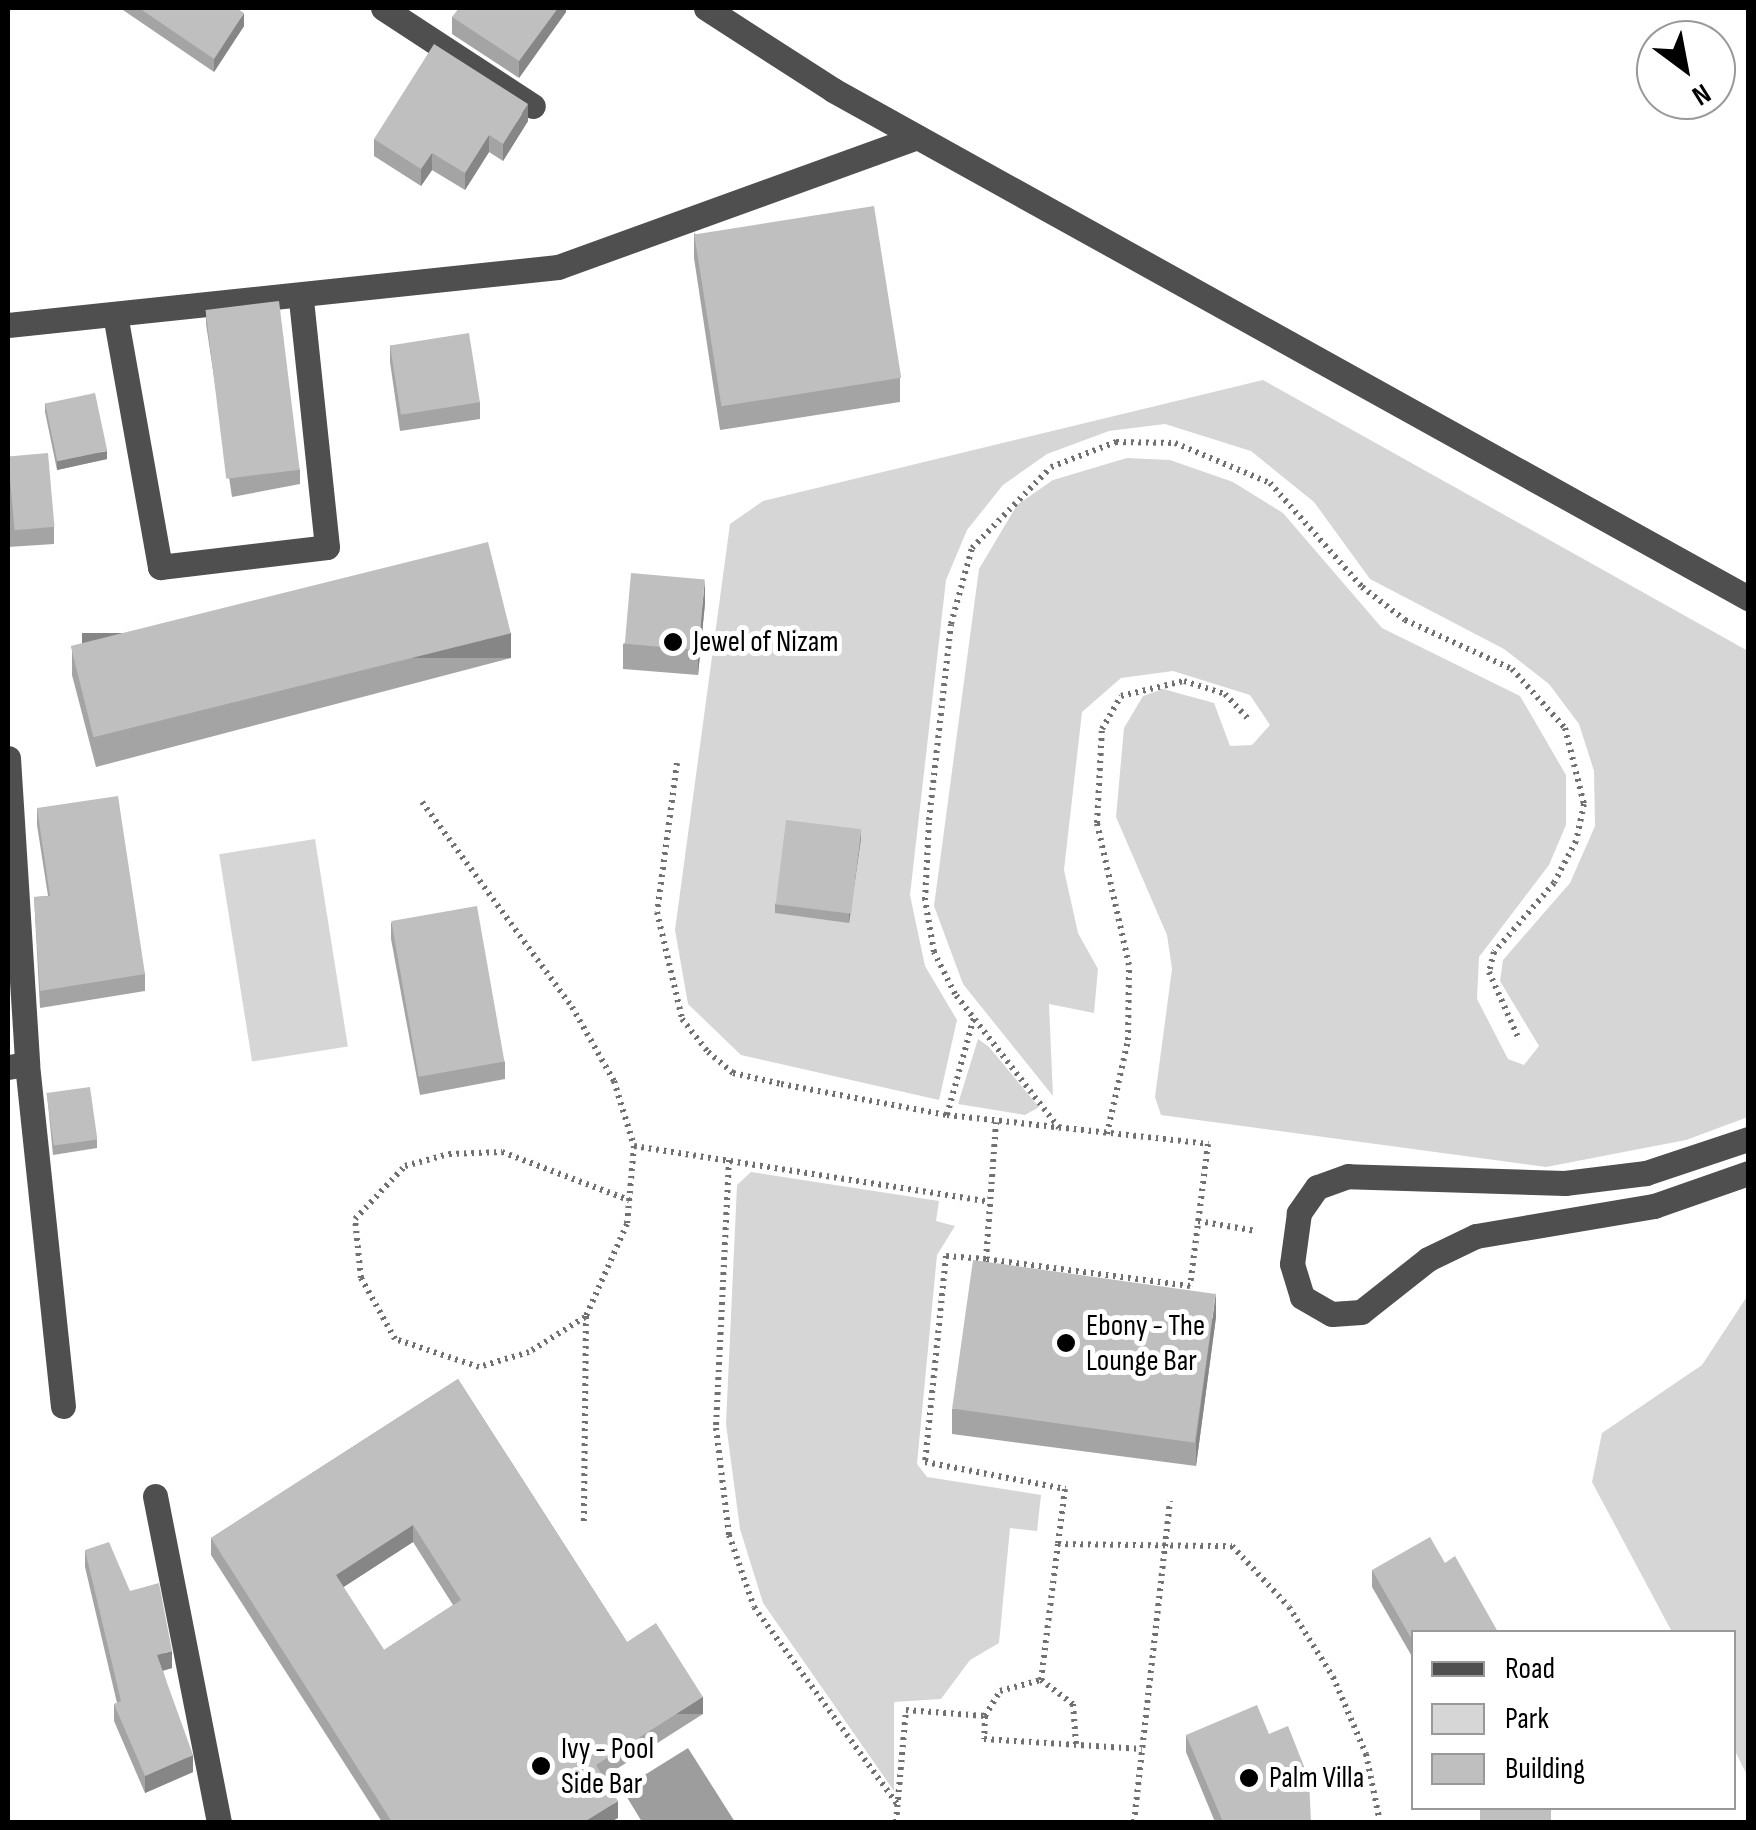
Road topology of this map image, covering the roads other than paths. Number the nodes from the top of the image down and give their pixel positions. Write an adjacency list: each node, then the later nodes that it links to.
1 (383, 8): 3 (street)
2 (706, 8): 4 (street)
3 (533, 106)
4 (917, 137): 5 (street); 8 (street)
5 (301, 298): 6 (street); 6 (street)
6 (116, 320): 7 (street)
7 (8, 325)
8 (1748, 598)
9 (8, 758): 10 (street)
10 (17, 1066): 13 (street)
11 (1748, 1138): 12 (street)
12 (1748, 1173)
13 (63, 1406)
14 (155, 1496): 15 (street)
15 (219, 1822)

